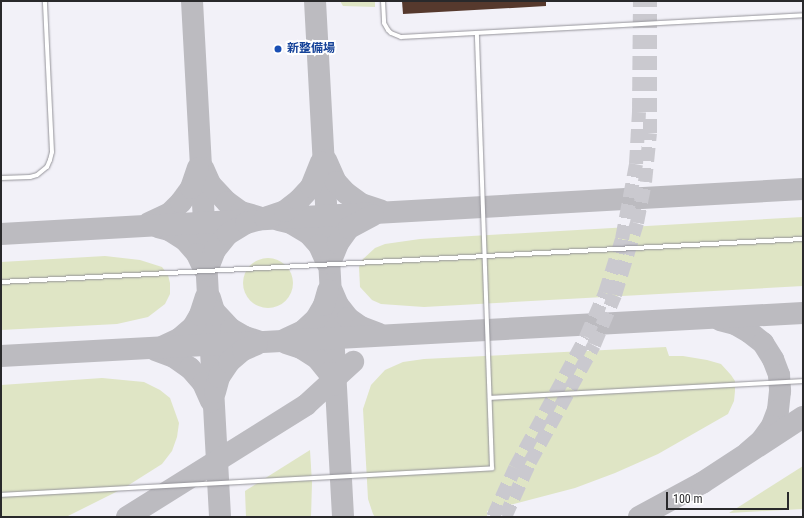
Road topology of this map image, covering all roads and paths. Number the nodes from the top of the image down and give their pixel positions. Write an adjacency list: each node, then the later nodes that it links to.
1 (45, 1): 5 (lane)
2 (383, 1): 4 (lane)
3 (803, 15): 4 (lane)
4 (477, 33): 7 (lane)
5 (1, 178)
6 (803, 239): 7 (lane)
7 (485, 255): 8 (lane); 10 (lane)
8 (1, 282)
9 (803, 382): 10 (lane)
10 (490, 398): 11 (lane)
11 (1, 495)

